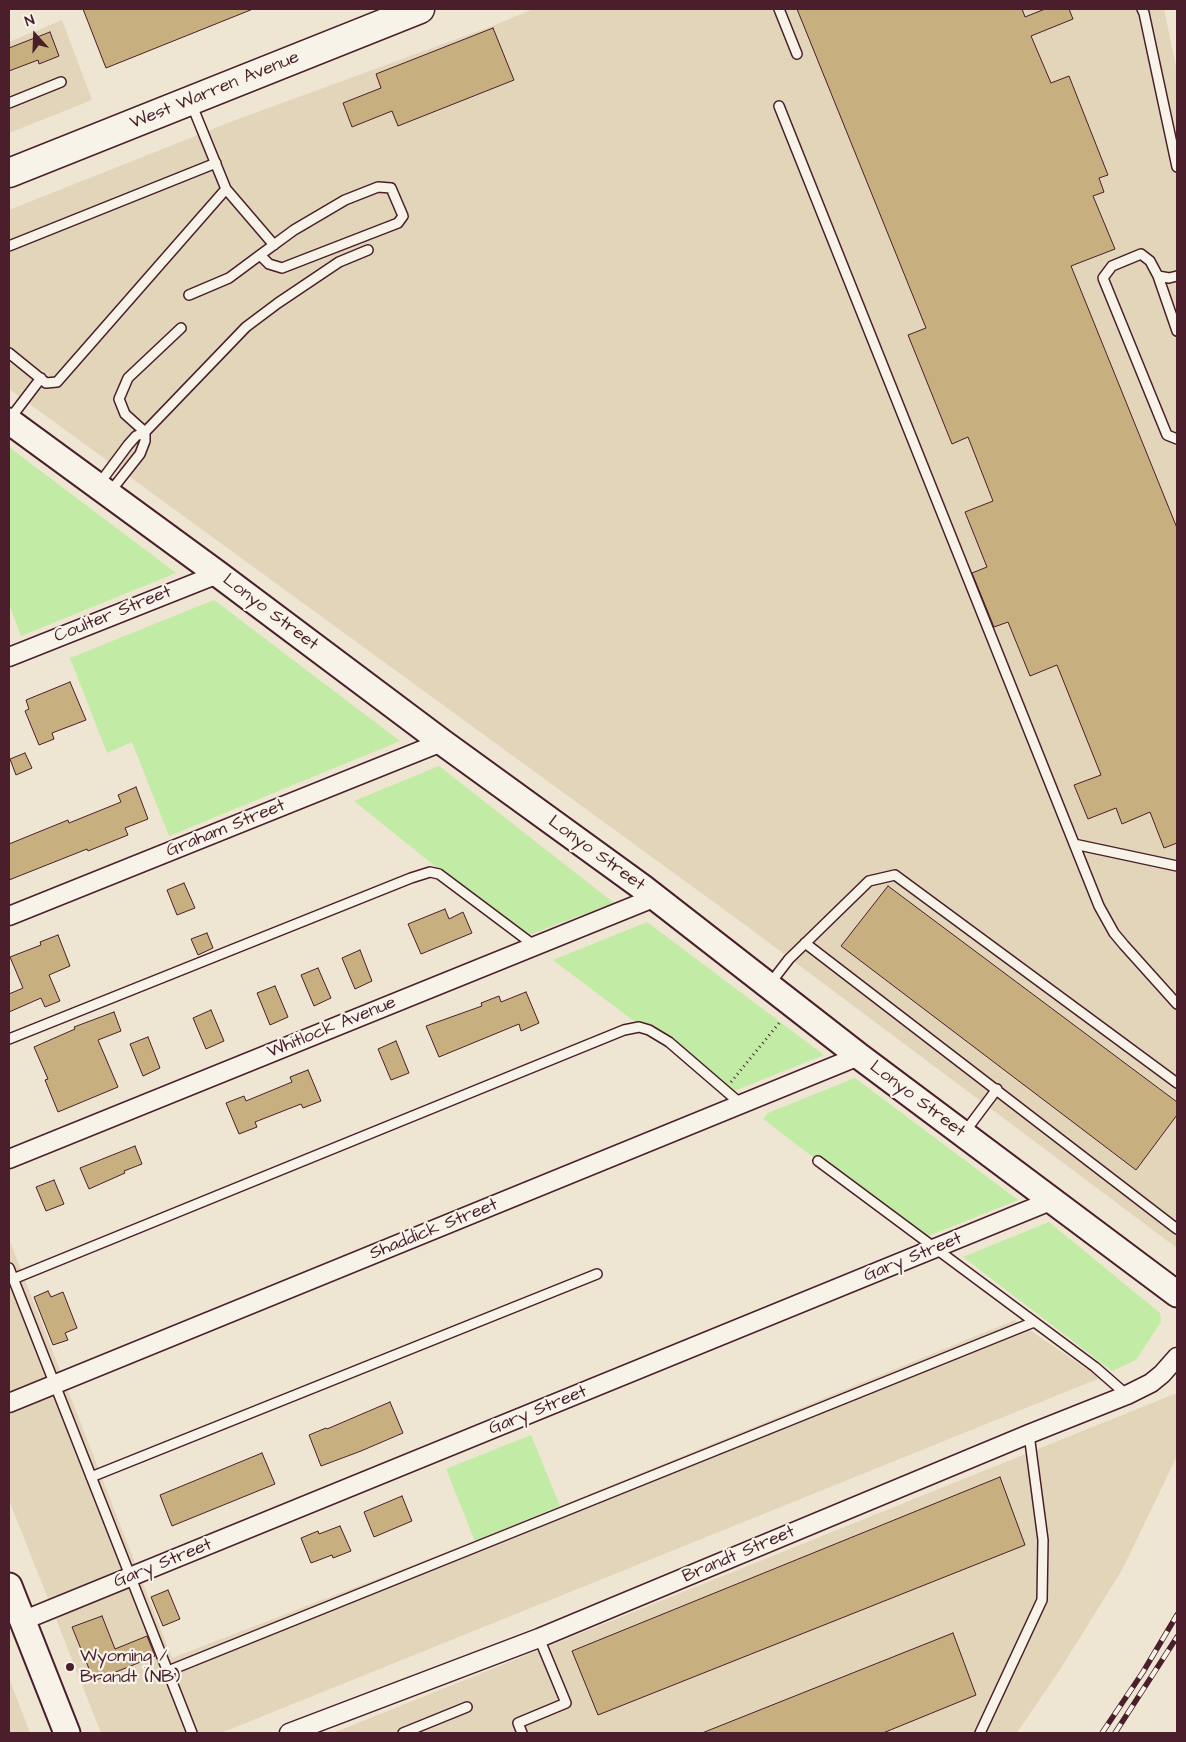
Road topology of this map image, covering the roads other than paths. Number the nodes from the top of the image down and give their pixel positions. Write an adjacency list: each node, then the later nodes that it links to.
1 (420, 9): 6 (main road, West Warren Avenue)
2 (779, 9): 4 (lane)
3 (1142, 9): 10 (lane)
4 (797, 54)
5 (61, 82): 7 (lane)
6 (190, 101): 9 (lane); 11 (main road, West Warren Avenue)
7 (9, 103)
8 (779, 106): 31 (lane)
9 (216, 163): 12 (lane); 14 (lane)
10 (1177, 167)
11 (9, 173)
12 (226, 189): 13 (lane); 23 (lane)
13 (274, 245): 16 (lane); 16 (lane)
14 (9, 246)
15 (368, 250): 25 (lane)
16 (260, 255): 19 (lane)
17 (1158, 276): 18 (lane); 21 (lane); 26 (lane)
18 (1177, 276)
19 (189, 295)
20 (181, 328): 25 (lane)
21 (1177, 331)
22 (9, 353): 23 (lane)
23 (41, 378): 24 (lane)
24 (9, 420): 27 (street, Lonyo Street)
25 (145, 432): 27 (lane); 27 (lane)
26 (1177, 439)
27 (103, 490): 28 (street, Lonyo Street)
28 (218, 574): 29 (street, Coulter Street); 30 (street, Lonyo Street)
29 (9, 657)
30 (442, 742): 33 (street, Lonyo Street); 34 (street, Graham Street)
31 (1074, 844): 32 (lane); 38 (lane)
32 (1177, 866)
33 (656, 897): 36 (street, Whitlock Avenue); 37 (street, Lonyo Street)
34 (9, 916)
35 (805, 943): 37 (lane); 41 (lane); 42 (lane)
36 (535, 946): 39 (lane); 45 (street, Whitlock Avenue)
37 (769, 985): 40 (street, Lonyo Street)
38 (1177, 1004)
39 (9, 1038)
40 (859, 1056): 43 (street, Shaddick Street); 44 (street, Lonyo Street)
41 (1177, 1083)
42 (997, 1089): 44 (lane); 48 (lane)
43 (742, 1104): 52 (lane); 56 (street, Shaddick Street)
44 (963, 1134): 47 (street, Lonyo Street)
45 (9, 1159)
46 (818, 1161): 49 (lane)
47 (1053, 1200): 49 (street, Gary Street); 53 (street, Lonyo Street)
48 (1177, 1229)
49 (935, 1248): 54 (lane); 61 (street, Gary Street)
50 (9, 1268): 52 (lane)
51 (597, 1274): 60 (lane)
52 (13, 1279): 56 (lane)
53 (1173, 1288)
54 (1034, 1322): 57 (lane); 65 (lane)
55 (1177, 1357): 57 (street, Brandt Street)
56 (54, 1384): 58 (street, Shaddick Street); 60 (lane)
57 (1127, 1395): 59 (street, Brandt Street)
58 (9, 1403)
59 (1029, 1434): 64 (street, Brandt Street); 72 (lane)
60 (91, 1477): 61 (lane)
61 (131, 1577): 63 (street, Gary Street); 65 (lane)
62 (9, 1586): 63 (street)
63 (22, 1621): 67 (street)
64 (539, 1638): 69 (street, Brandt Street); 71 (lane)
65 (168, 1671): 68 (lane)
66 (468, 1707): 70 (lane)
67 (67, 1733)
68 (192, 1733)
69 (289, 1733)
70 (403, 1733)
71 (522, 1733)
72 (980, 1733)

